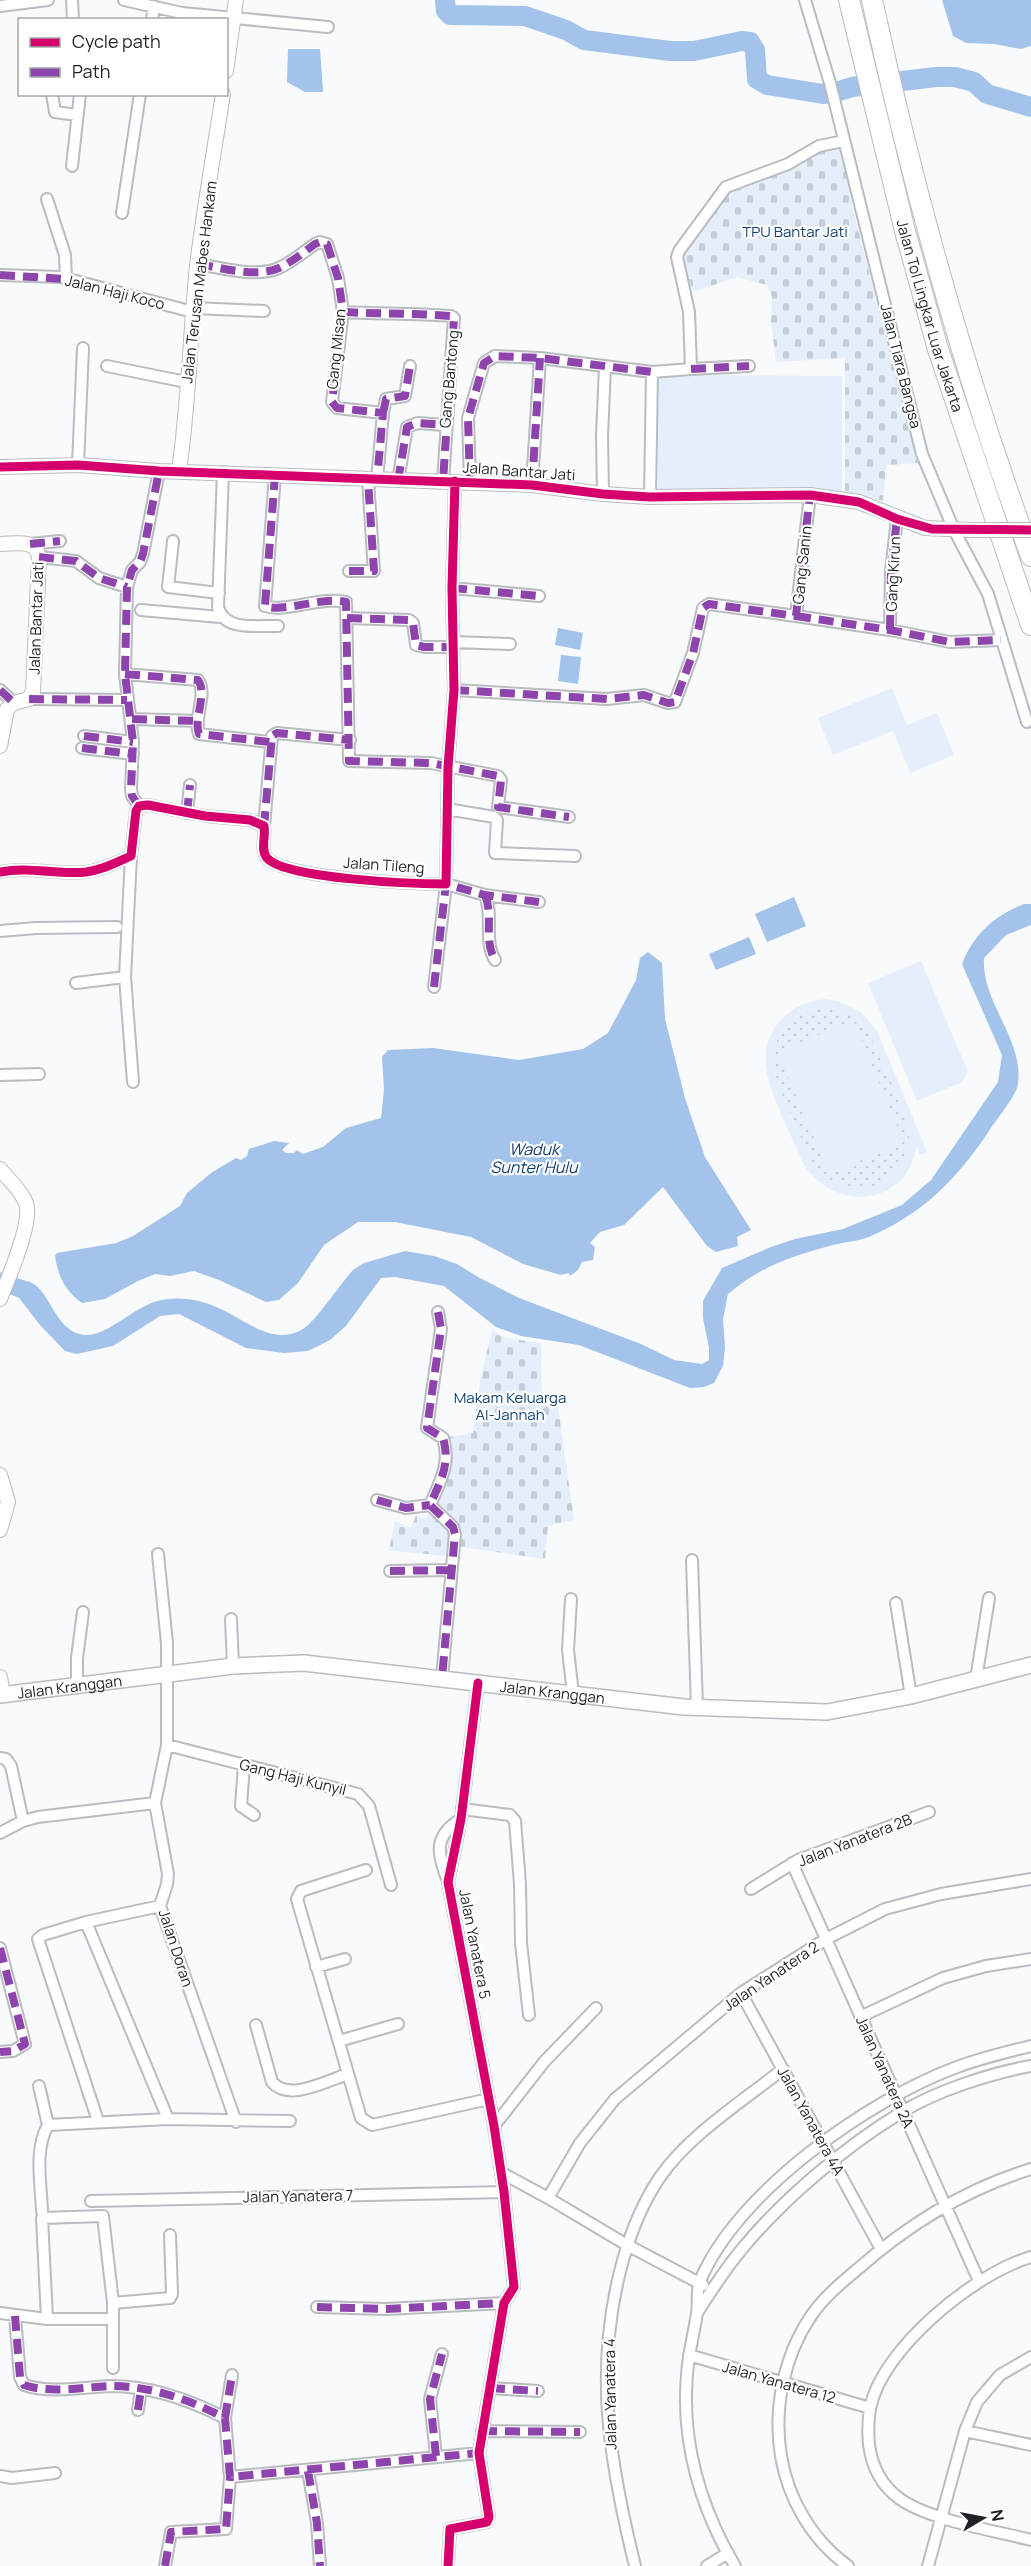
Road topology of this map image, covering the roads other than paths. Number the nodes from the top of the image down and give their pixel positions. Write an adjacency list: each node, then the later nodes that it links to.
1 (48, 0): 8 (street)
2 (72, 0): 10 (street)
3 (124, 0): 9 (street)
4 (236, 0): 14 (street)
5 (805, 0): 22 (street, Jalan Tiara Bangsa)
6 (849, 0): 75 (highway, Jalan Tol Lingkar Luar Jakarta)
7 (872, 0): 64 (highway, Jalan Tol Lingkar Luar Jakarta)
8 (0, 6)
9 (154, 6): 11 (street); 12 (street)
10 (73, 18)
11 (152, 18)
12 (225, 18)
13 (228, 18): 14 (street)
14 (234, 19): 15 (street); 16 (street)
15 (328, 27)
16 (228, 58)
17 (52, 96): 21 (street)
18 (80, 96): 21 (street)
19 (140, 96): 25 (street)
20 (223, 96): 26 (street, Jalan Terusan Mabes Hankam)
21 (77, 115): 23 (street)
22 (844, 141): 38 (street); 58 (street, Jalan Tiara Bangsa)
23 (72, 166)
24 (47, 199): 28 (street)
25 (122, 213)
26 (198, 264): 29 (street, Jalan Terusan Mabes Hankam); 31 (street, Gang Misan)
27 (0, 275): 28 (street, Jalan Haji Koco)
28 (66, 279): 29 (street, Jalan Haji Koco)
29 (193, 310): 30 (street, Jalan Haji Koco); 40 (street, Jalan Terusan Mabes Hankam)
30 (264, 311)
31 (342, 312): 41 (street, Gang Misan); 42 (street, Gang Bantong)
32 (83, 348): 43 (street)
33 (540, 358): 36 (street); 52 (street); 53 (street)
34 (107, 366): 40 (street)
35 (410, 366): 41 (street)
36 (605, 366): 39 (street); 54 (street)
37 (749, 366): 38 (street)
38 (691, 369): 39 (street)
39 (652, 372): 56 (street)
40 (186, 382): 45 (street, Jalan Terusan Mabes Hankam)
41 (383, 413): 49 (street)
42 (446, 424): 50 (street); 51 (street, Gang Bantong)
43 (78, 465): 44 (street, Jalan Bantar Jati); 46 (street, Jalan Bantar Jati)
44 (0, 467)
45 (179, 470): 46 (street, Jalan Bantar Jati); 47 (street, Jalan Bantar Jati)
46 (159, 471): 67 (street)
47 (223, 472): 48 (street, Jalan Bantar Jati); 69 (street)
48 (275, 475): 49 (street, Jalan Bantar Jati); 74 (street)
49 (372, 480): 50 (street, Jalan Bantar Jati); 66 (street)
50 (398, 481): 51 (street, Jalan Bantar Jati)
51 (449, 481): 52 (street, Jalan Bantar Jati); 68 (street, Jalan Tileng)
52 (470, 482): 53 (street, Jalan Bantar Jati)
53 (532, 485): 54 (street, Jalan Bantar Jati)
54 (603, 494): 56 (street, Jalan Bantar Jati)
55 (810, 495): 56 (street, Jalan Bantar Jati); 57 (street, Jalan Bantar Jati); 72 (street, Gang Sanin)
56 (650, 496)
57 (897, 519): 58 (street, Jalan Bantar Jati); 77 (street, Gang Kirun)
58 (954, 530): 59 (street, Jalan Bantar Jati, bridge); 78 (street, Jalan Tiara Bangsa)
59 (1031, 530)
60 (60, 541): 63 (street)
61 (173, 541): 69 (street)
62 (0, 544): 63 (street, Jalan Bantar Jati)
63 (30, 544): 65 (street, Jalan Bantar Jati)
64 (1030, 553)
65 (39, 557): 67 (street); 84 (street, Jalan Bantar Jati)
66 (349, 571)
67 (127, 587): 81 (street)
68 (452, 588): 70 (street); 79 (street, Jalan Tileng)
69 (219, 593): 73 (street)
70 (539, 596)
71 (141, 610): 73 (street)
72 (796, 616): 77 (street); 83 (street, Gang Sanin)
73 (220, 617): 76 (street)
74 (347, 618): 79 (street); 91 (street)
75 (1031, 625)
76 (278, 626)
77 (890, 630): 78 (street)
78 (1001, 640): 89 (street, Jalan Tiara Bangsa)
79 (453, 644): 80 (street); 83 (street, Jalan Tileng)
80 (510, 644)
81 (125, 674): 85 (street); 88 (street)
82 (0, 690): 86 (street)
83 (454, 690): 97 (street, Jalan Tileng)
84 (29, 699): 85 (street); 86 (street)
85 (127, 700): 87 (street)
86 (14, 703): 94 (street)
87 (132, 718): 88 (street); 92 (street)
88 (198, 722): 93 (street)
89 (1027, 722)
90 (84, 736): 92 (street)
91 (350, 740): 93 (street); 97 (street)
92 (133, 742): 96 (street)
93 (270, 742): 103 (street, Jalan Tileng)
94 (0, 746)
95 (81, 748): 96 (street)
96 (133, 754): 99 (street)
97 (448, 766): 100 (street, Jalan Tileng); 102 (street)
98 (190, 785): 101 (street)
99 (139, 806): 101 (street); 104 (street)
100 (447, 809): 105 (street); 107 (street, Jalan Tileng)
101 (187, 813): 103 (street)
102 (569, 817)
103 (264, 826): 107 (street, Jalan Tileng)
104 (130, 856): 106 (street); 113 (street)
105 (575, 856)
106 (0, 872)
107 (446, 884): 108 (street); 115 (street)
108 (485, 895): 109 (street); 112 (street)
109 (539, 902)
110 (117, 927): 111 (street)
111 (0, 931)
112 (495, 960)
113 (125, 977): 114 (street); 118 (street)
114 (76, 983)
115 (434, 987)
116 (39, 1074): 117 (street)
117 (0, 1075)
118 (133, 1082)
119 (0, 1169): 120 (street)
120 (0, 1299)
121 (438, 1312): 124 (street)
122 (0, 1475): 125 (street)
123 (377, 1500): 124 (street)
124 (430, 1505): 128 (street)
125 (0, 1530)
126 (158, 1554): 137 (street, Jalan Doran)
127 (692, 1560): 146 (street)
128 (451, 1570): 129 (street); 139 (street)
129 (390, 1571)
130 (989, 1598): 140 (street)
131 (571, 1599): 143 (street)
132 (896, 1603): 145 (street)
133 (83, 1612): 142 (street)
134 (231, 1619): 136 (street)
135 (1031, 1665): 140 (main road, Jalan Kranggan)
136 (233, 1666): 137 (main road, Jalan Kranggan); 139 (main road, Jalan Kranggan)
137 (167, 1674): 142 (main road, Jalan Kranggan); 147 (street, Jalan Doran)
138 (0, 1677): 144 (street)
139 (442, 1678): 141 (main road, Jalan Kranggan)
140 (976, 1679): 145 (main road, Jalan Kranggan)
141 (478, 1683): 143 (main road, Jalan Kranggan); 152 (street, Jalan Yanatera 5)
142 (77, 1685): 144 (main road, Jalan Kranggan)
143 (573, 1694): 146 (main road, Jalan Kranggan)
144 (2, 1695)
145 (911, 1696): 146 (main road, Jalan Kranggan)
146 (697, 1707)
147 (167, 1745): 149 (street, Gang Haji Kunyil); 150 (street, Jalan Doran)
148 (0, 1758): 154 (street)
149 (244, 1765): 153 (street); 160 (street, Gang Haji Kunyil)
150 (155, 1803): 154 (street); 162 (street, Jalan Doran)
151 (929, 1812): 156 (street, Jalan Yanatera 2B)
152 (461, 1814): 159 (street, Jalan Yanatera 5); 159 (street, Jalan Yanatera 5); 171 (street)
153 (254, 1815)
154 (23, 1821): 155 (street)
155 (0, 1833)
156 (792, 1863): 161 (street, Jalan Yanatera 2B); 164 (street, Jalan Yanatera 2A)
157 (366, 1870): 168 (street)
158 (1031, 1879): 164 (street, Jalan Yanatera 2)
159 (448, 1882): 183 (street, Jalan Yanatera 5)
160 (391, 1885)
161 (751, 1889)
162 (160, 1906): 163 (street); 188 (street, Jalan Doran)
163 (86, 1922): 185 (street); 186 (street)
164 (826, 1939): 169 (street, Jalan Yanatera 2); 172 (street, Jalan Yanatera 2A)
165 (0, 1948): 177 (street)
166 (345, 1959): 168 (street)
167 (1031, 1959): 172 (street)
168 (316, 1967): 175 (street)
169 (741, 1993): 179 (street, Jalan Yanatera 4A); 196 (street, Jalan Yanatera 2)
170 (596, 2008): 190 (street)
171 (530, 2015)
172 (861, 2017): 182 (street, Jalan Yanatera 2A)
173 (398, 2024): 175 (street)
174 (256, 2025): 180 (street)
175 (339, 2041): 180 (street)
176 (1031, 2046): 182 (street)
177 (0, 2052)
178 (1031, 2066): 184 (street)
179 (783, 2069): 191 (street, Jalan Yanatera 4A); 201 (street, Jalan Yanatera 4)
180 (348, 2074): 183 (street)
181 (39, 2086): 189 (street)
182 (896, 2096): 184 (street, Jalan Yanatera 2A); 191 (street)
183 (489, 2099): 190 (street, Jalan Yanatera 5)
184 (903, 2111): 192 (street); 198 (street, Jalan Yanatera 2A)
185 (168, 2119): 186 (street); 188 (street)
186 (98, 2121): 189 (street)
187 (290, 2121): 188 (street)
188 (236, 2122)
189 (48, 2125): 199 (street)
190 (494, 2126): 194 (street, Jalan Yanatera 5)
191 (822, 2142): 192 (street, Jalan Yanatera 4A); 205 (street)
192 (833, 2161): 202 (street, Jalan Yanatera 4A); 206 (street)
193 (1031, 2169): 198 (street)
194 (502, 2173): 195 (street, Jalan Yanatera 5); 196 (street)
195 (504, 2192): 197 (street, Jalan Yanatera 7); 208 (street, Jalan Yanatera 5)
196 (548, 2198): 201 (street)
197 (91, 2201)
198 (944, 2205): 202 (street); 204 (street, Jalan Yanatera 2A)
199 (42, 2211)
200 (170, 2235): 207 (street)
201 (627, 2245): 205 (street); 243 (street, Jalan Yanatera 4)
202 (881, 2248): 220 (street)
203 (1031, 2257): 204 (street)
204 (979, 2282): 224 (street)
205 (699, 2283): 206 (street); 211 (street)
206 (712, 2290): 211 (street)
207 (113, 2303): 213 (street); 214 (street)
208 (504, 2303): 209 (street); 221 (street, Jalan Yanatera 5)
209 (317, 2307)
210 (0, 2313): 212 (street)
211 (697, 2313): 216 (street)
212 (15, 2316): 213 (street); 222 (street)
213 (47, 2319): 214 (street)
214 (113, 2319): 218 (street)
215 (442, 2354): 232 (street)
216 (688, 2355): 220 (street, Jalan Yanatera 12); 239 (street)
217 (1031, 2357): 228 (street)
218 (112, 2368)
219 (232, 2374): 226 (street)
220 (782, 2383): 224 (street, Jalan Yanatera 12); 246 (street)
221 (490, 2388): 223 (street); 227 (street, Jalan Yanatera 5)
222 (141, 2389): 225 (street); 226 (street)
223 (538, 2391)
224 (870, 2408): 237 (street)
225 (138, 2410)
226 (225, 2418): 236 (street)
227 (482, 2431): 229 (street); 231 (street, Jalan Yanatera 5)
228 (965, 2431): 230 (street); 237 (street)
229 (580, 2432)
230 (1031, 2445)
231 (479, 2453): 232 (street); 242 (street, Jalan Yanatera 5)
232 (436, 2456): 233 (street)
233 (308, 2471): 236 (street); 241 (street)
234 (55, 2473): 235 (street)
235 (0, 2476)
236 (230, 2477): 240 (street)
237 (943, 2516): 238 (street); 247 (street)
238 (1031, 2540)
239 (728, 2553): 244 (street); 245 (street)
240 (165, 2566)
241 (320, 2566)
242 (448, 2566)
243 (635, 2566)
244 (707, 2566)
245 (735, 2566)
246 (848, 2566)
247 (928, 2566)

